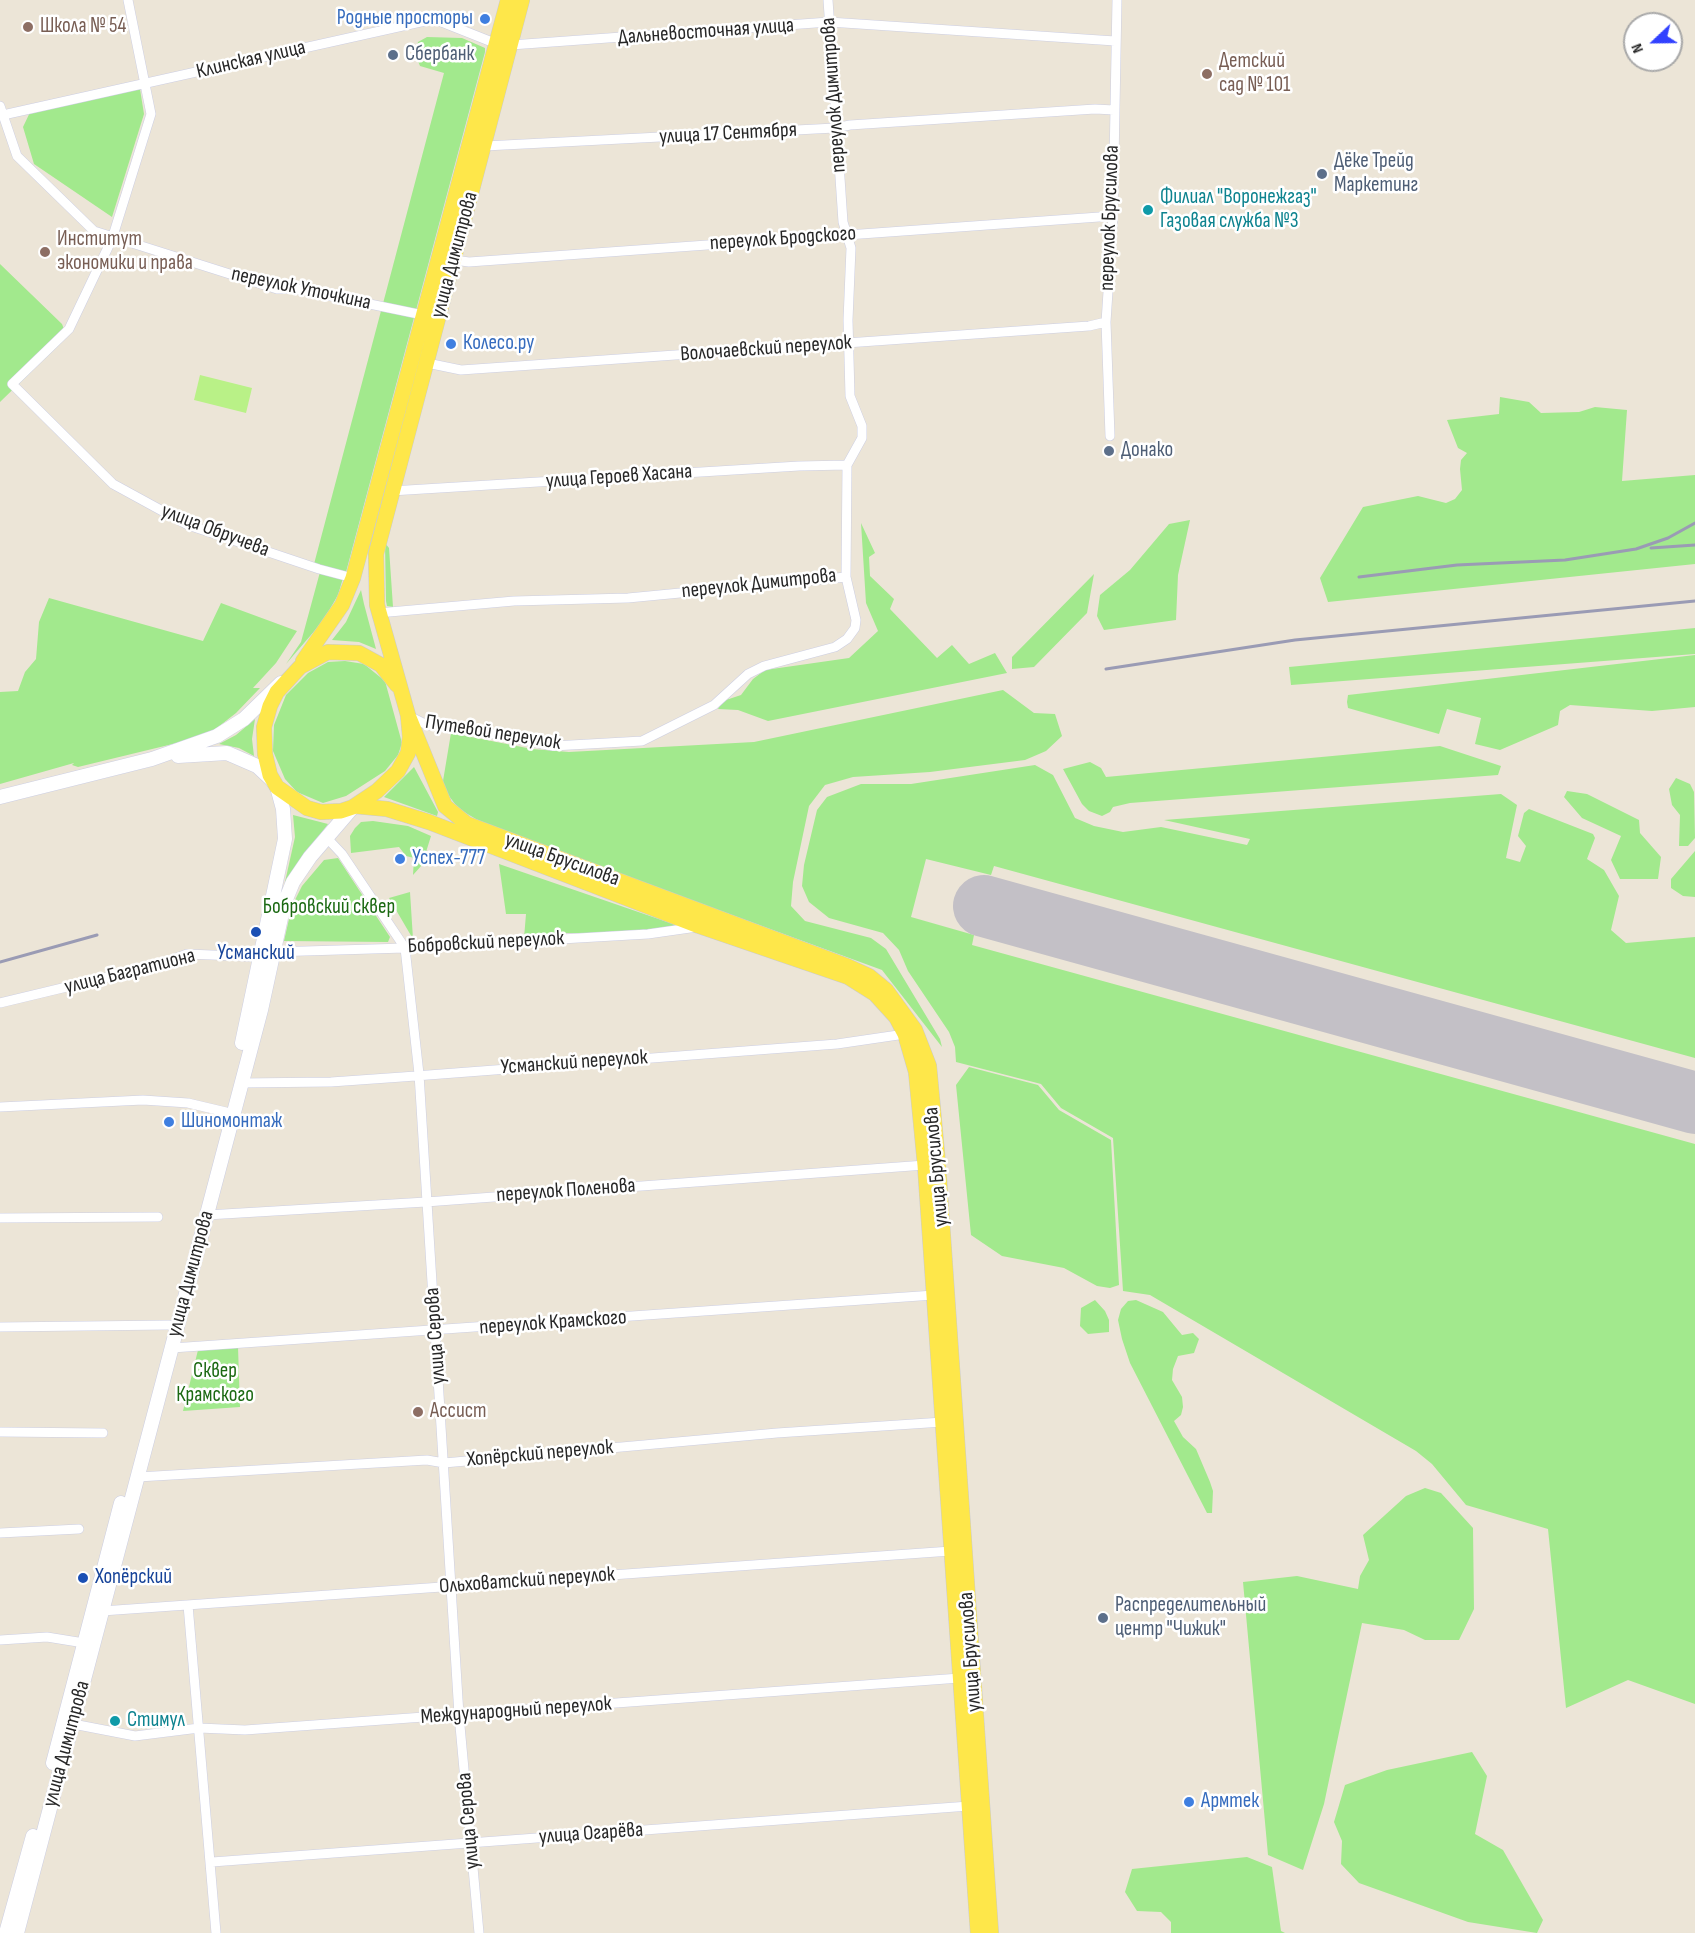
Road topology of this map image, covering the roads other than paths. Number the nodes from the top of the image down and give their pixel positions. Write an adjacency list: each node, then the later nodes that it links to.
1 (128, 0): 9 (street)
2 (508, 0): 8 (main road, улица Димитрова)
3 (522, 0): 8 (main road, улица Димитрова)
4 (828, 0): 6 (street, переулок Димитрова)
5 (1117, 0): 7 (street, переулок Брусилова)
6 (829, 22): 7 (street, Дальневосточная улица); 8 (street, Дальневосточная улица); 12 (street, переулок Димитрова)
7 (1115, 41): 11 (street, переулок Брусилова)
8 (504, 44): 9 (street, Клинская улица); 13 (main road, улица Димитрова); 18 (main road, улица Димитрова)
9 (146, 85): 10 (street, Клинская улица); 16 (street)
10 (2, 110): 16 (street, переулок Уточкина)
11 (1114, 110): 12 (street, улица 17 Сентября); 14 (street, переулок Брусилова)
12 (835, 128): 13 (street, улица 17 Сентября); 15 (street, переулок Димитрова)
13 (485, 146): 17 (main road, улица Димитрова)
14 (1113, 216): 15 (street, переулок Бродского); 19 (street, переулок Брусилова)
15 (847, 233): 17 (street, переулок Бродского); 20 (street, переулок Димитрова)
16 (112, 238): 18 (street, переулок Уточкина); 26 (street, улица Обручева)
17 (454, 260): 21 (main road, улица Димитрова)
18 (423, 315): 26 (main road, улица Димитрова)
19 (1106, 322): 20 (street, Волочаевский переулок); 22 (street, переулок Брусилова)
20 (849, 342): 21 (street, Волочаевский переулок); 23 (street, переулок Димитрова)
21 (426, 363): 24 (main road, улица Димитрова)
22 (1110, 436)
23 (847, 465): 24 (street, улица Героев Хасана); 25 (street, переулок Димитрова)
24 (391, 491): 27 (main road, улица Димитрова)
25 (846, 577): 27 (street, переулок Димитрова); 30 (street, Путевой переулок)
26 (353, 578): 28 (main road, улица Димитрова)
27 (378, 613): 29 (main road, улица Димитрова)
28 (295, 671): 29 (main road, улица Димитрова); 31 (main road); 32 (main road, улица Димитрова)
29 (397, 685): 30 (main road, улица Димитрова)
30 (408, 715): 34 (main road, улица Димитрова); 66 (main road, улица Брусилова)
31 (152, 759): 32 (main road); 33 (main road)
32 (276, 785): 34 (main road, улица Димитрова); 38 (main road, улица Димитрова)
33 (0, 797)
34 (354, 807): 35 (main road, улица Димитрова); 36 (main road, улица Брусилова)
35 (326, 837): 37 (street, улица Серова); 38 (main road, улица Димитрова)
36 (699, 926): 37 (street, Бобровский переулок); 40 (main road, улица Брусилова)
37 (405, 948): 38 (street, Бобровский переулок); 41 (street, улица Серова)
38 (266, 954): 39 (street, улица Багратиона); 42 (main road, улица Димитрова); 44 (main road, улица Димитрова)
39 (0, 1003)
40 (905, 1034): 41 (street, Усманский переулок); 45 (main road, улица Брусилова)
41 (419, 1074): 42 (street, Усманский переулок); 46 (street, улица Серова)
42 (242, 1083): 47 (main road, улица Димитрова)
43 (0, 1107): 44 (street)
44 (226, 1112): 51 (main road, улица Димитрова)
45 (925, 1165): 46 (street, переулок Поленова); 50 (main road, улица Брусилова)
46 (426, 1202): 47 (street, переулок Поленова); 53 (street, улица Серова)
47 (207, 1215): 54 (main road, улица Димитрова)
48 (158, 1217): 49 (street)
49 (0, 1218)
50 (934, 1295): 53 (street, переулок Крамского); 55 (main road, улица Брусилова)
51 (169, 1325): 52 (street); 68 (main road, улица Димитрова)
52 (0, 1327)
53 (436, 1332): 54 (street, переулок Крамского); 58 (street, улица Серова)
54 (172, 1348): 59 (main road, улица Димитрова)
55 (943, 1422): 58 (street, Хопёрский переулок); 62 (main road, улица Брусилова)
56 (0, 1432): 57 (street)
57 (103, 1433)
58 (444, 1463): 59 (street, Хопёрский переулок); 63 (street, улица Серова)
59 (138, 1477): 65 (main road, улица Димитрова)
60 (79, 1529): 61 (street)
61 (0, 1533)
62 (951, 1551): 63 (street, Ольховатский переулок); 66 (main road, улица Брусилова)
63 (453, 1587): 64 (street, Ольховатский переулок); 70 (street, улица Серова)
64 (188, 1605): 65 (street, Ольховатский переулок); 72 (street)
65 (102, 1611): 71 (main road, улица Димитрова)
66 (962, 1614): 69 (main road, улица Брусилова); 81 (main road, улица Брусилова)
67 (0, 1640): 68 (street)
68 (84, 1643): 76 (main road, улица Димитрова)
69 (960, 1678): 70 (street, Международный переулок); 73 (main road, улица Брусилова)
70 (459, 1715): 72 (street, Международный переулок); 74 (street, улица Серова)
71 (73, 1724): 72 (street, Международный переулок); 77 (main road, улица Димитрова)
72 (199, 1728): 75 (street)
73 (969, 1806): 74 (street, улица Огарёва); 80 (main road, улица Брусилова)
74 (472, 1843): 75 (street, улица Огарёва); 79 (street, улица Серова)
75 (212, 1862): 78 (street)
76 (6, 1933)
77 (16, 1933)
78 (216, 1933)
79 (479, 1933)
80 (978, 1933)
81 (991, 1933)

